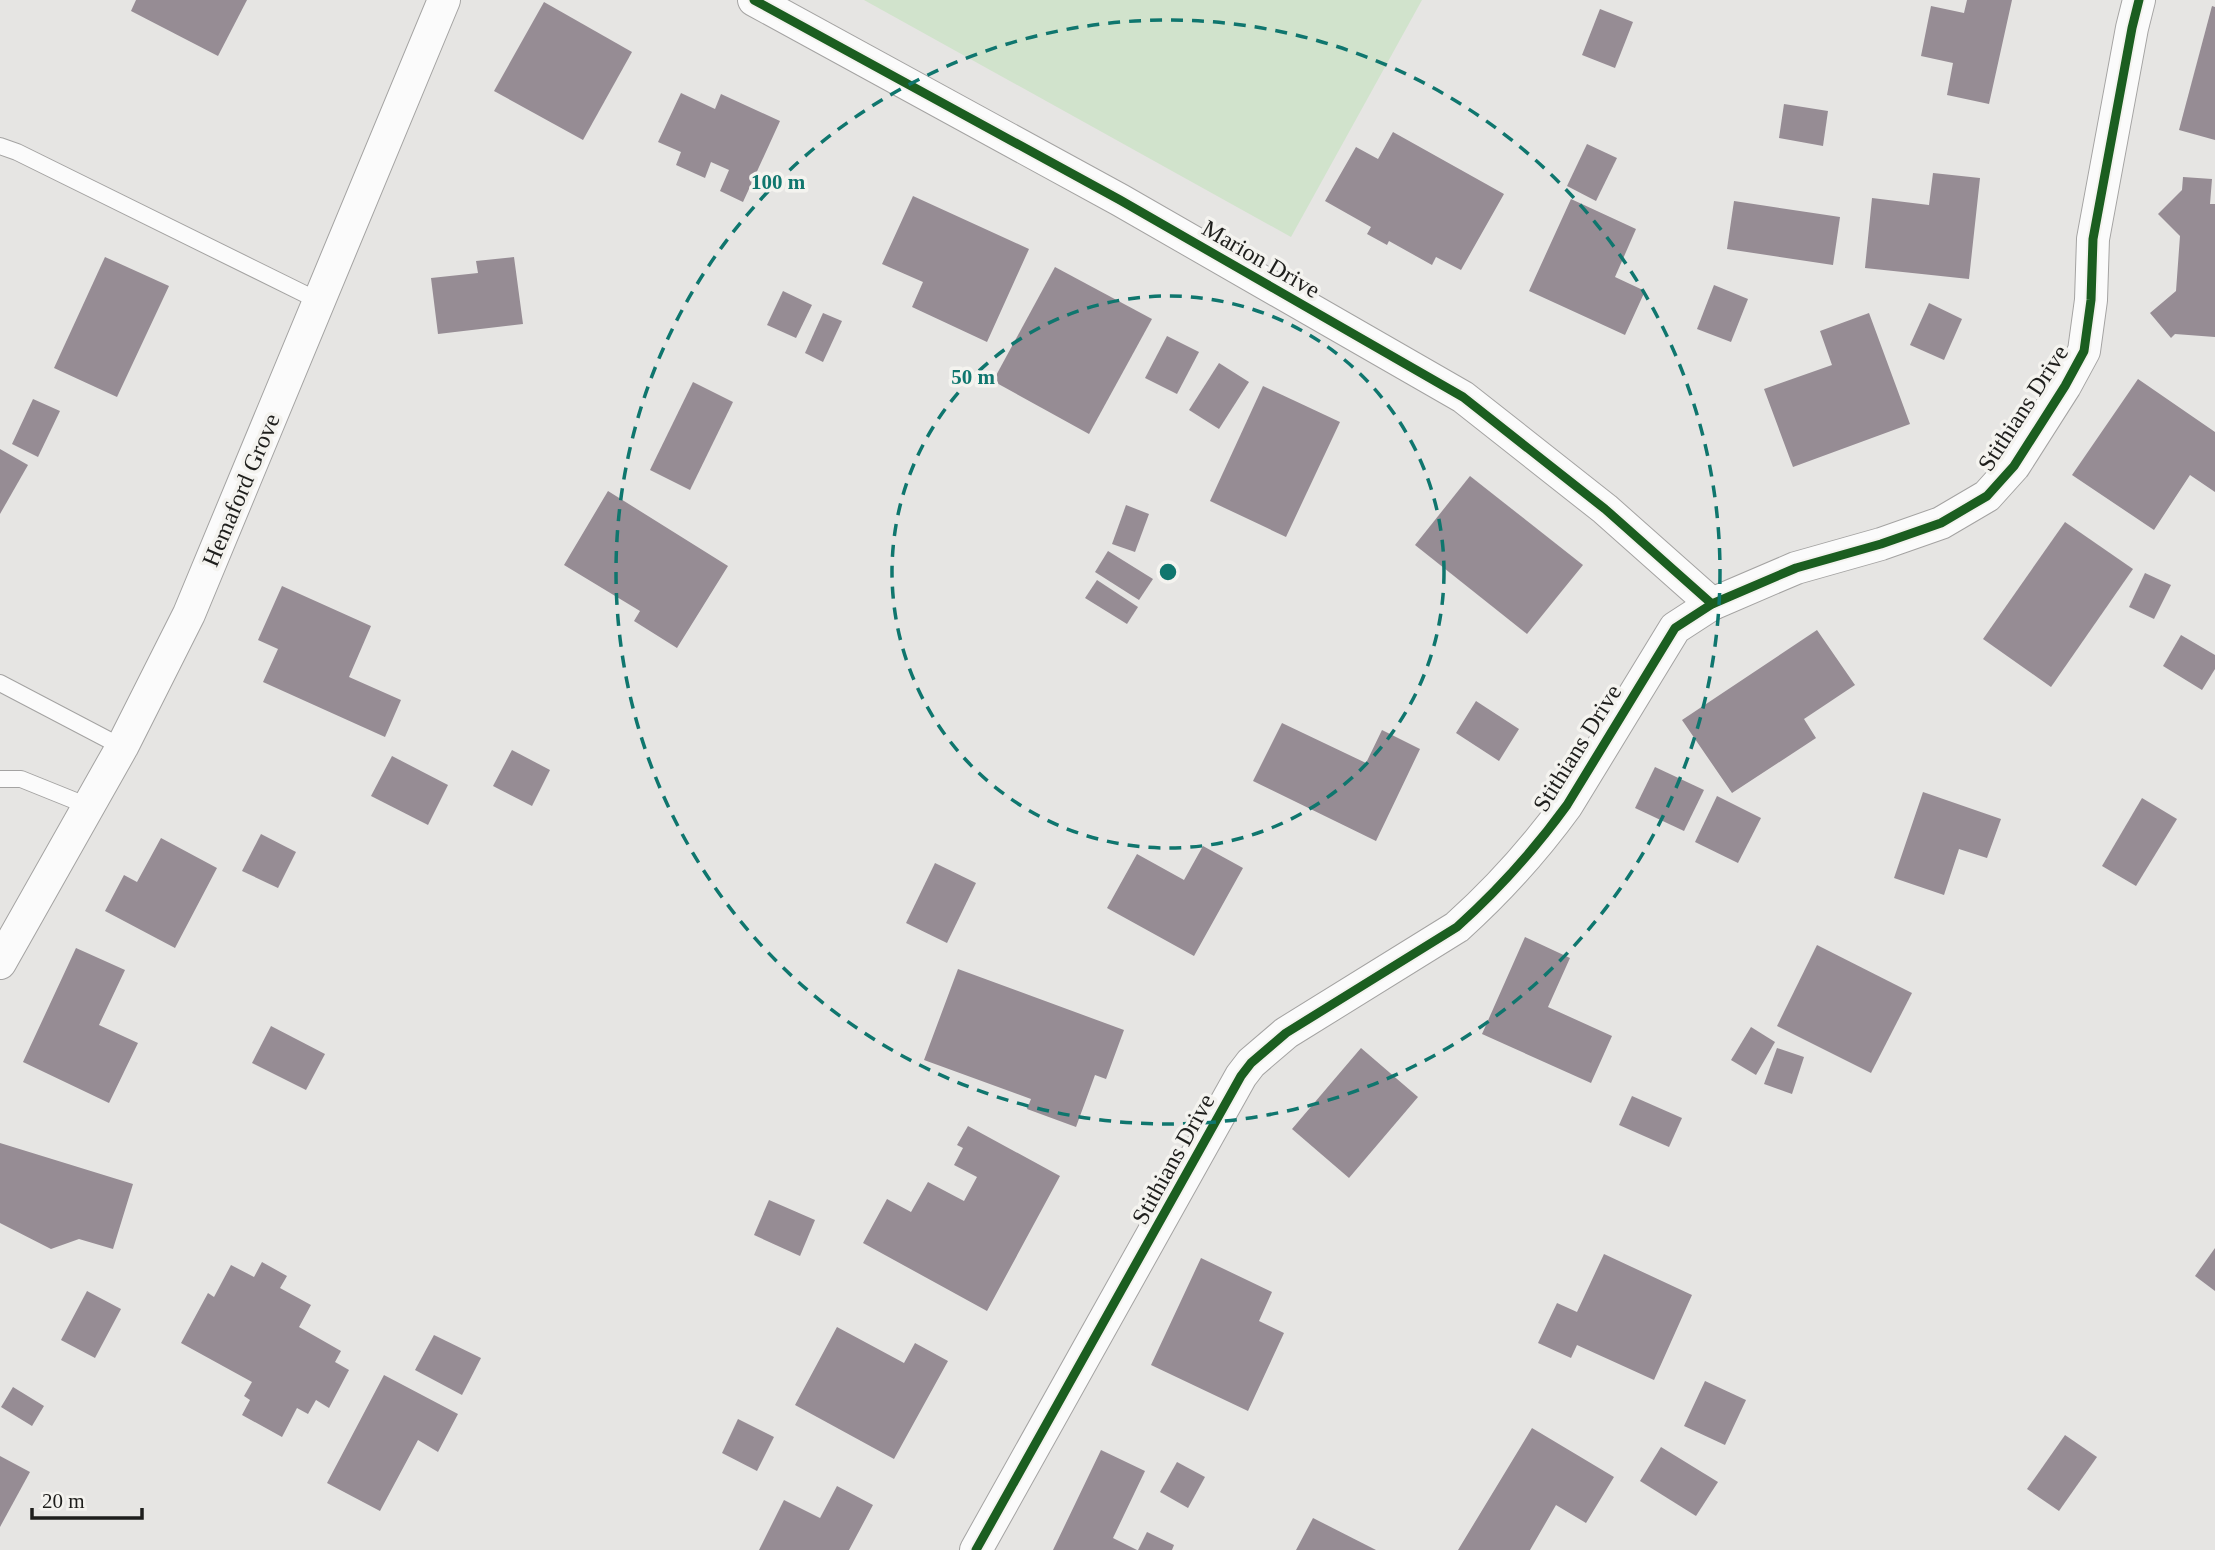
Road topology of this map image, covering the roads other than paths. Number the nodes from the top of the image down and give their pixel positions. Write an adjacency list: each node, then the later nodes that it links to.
1 (444, 0): 5 (street, Hemaford Grove)
2 (754, 0): 6 (street, Marion Drive)
3 (2139, 0): 6 (street, Stithians Drive)
4 (0, 146): 5 (lane)
5 (319, 301): 8 (street, Hemaford Grove)
6 (1713, 604): 12 (street, Stithians Drive)
7 (0, 682): 8 (lane)
8 (122, 747): 10 (street, Hemaford Grove)
9 (0, 779): 10 (lane)
10 (88, 806): 11 (street, Hemaford Grove)
11 (0, 963)
12 (976, 1550)

